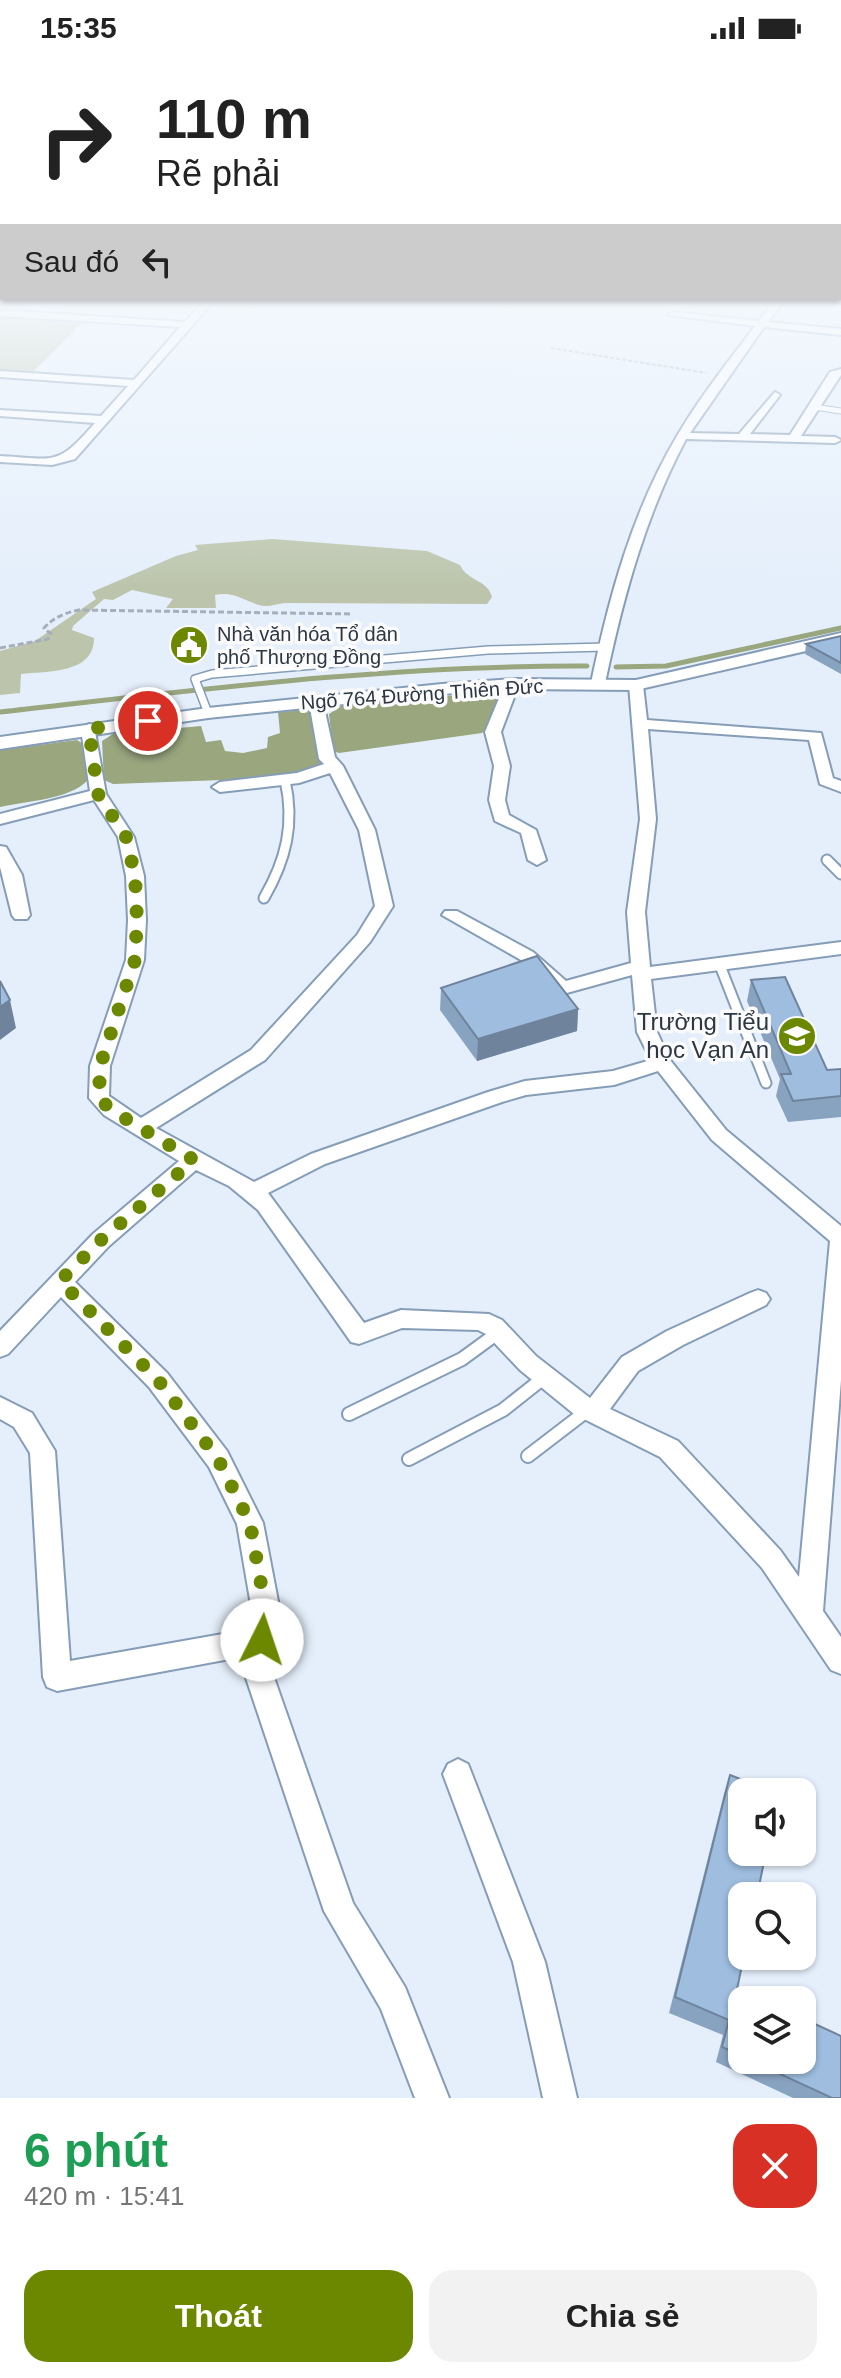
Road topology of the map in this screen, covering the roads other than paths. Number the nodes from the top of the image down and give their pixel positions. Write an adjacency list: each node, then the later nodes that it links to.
1 (126, 396): 8 (street)
2 (711, 396): 9 (street)
3 (774, 396): 10 (street)
4 (824, 396): 5 (street)
5 (814, 407): 6 (lane); 11 (street)
6 (841, 411)
7 (0, 413): 8 (street)
8 (105, 420): 13 (street)
9 (683, 436): 10 (street); 15 (street)
10 (743, 436): 11 (street)
11 (793, 439): 12 (street)
12 (835, 440)
13 (0, 459)
14 (841, 638): 18 (street, Ngõ 764 Đường Thiên Đức)
15 (605, 647): 16 (street); 20 (lane)
16 (598, 683): 17 (street, Ngõ 764 Đường Thiên Đức); 18 (street, Ngõ 764 Đường Thiên Đức)
17 (512, 684): 19 (street, Ngõ 764 Đường Thiên Đức); 31 (street)
18 (636, 685): 21 (street)
19 (316, 702): 20 (street, Ngõ 764 Đường Thiên Đức); 24 (street)
20 (204, 705): 22 (street, Ngõ 764 Đường Thiên Đức)
21 (640, 724): 27 (street); 39 (street)
22 (89, 729): 23 (street, Ngõ 764 Đường Thiên Đức); 28 (street)
23 (0, 743)
24 (335, 766): 25 (street); 42 (street)
25 (285, 780): 26 (street); 34 (lane)
26 (220, 787)
27 (841, 787)
28 (98, 794): 29 (street); 42 (street)
29 (0, 819)
30 (0, 851): 35 (street)
31 (537, 860)
32 (827, 860): 33 (lane)
33 (841, 874)
34 (264, 898)
35 (21, 915)
36 (451, 915): 39 (street)
37 (841, 948): 38 (street)
38 (719, 963): 39 (street); 41 (lane)
39 (641, 970): 40 (street)
40 (662, 1063): 44 (street); 45 (street)
41 (766, 1083)
42 (142, 1127): 43 (street)
43 (194, 1160): 44 (street); 46 (street)
44 (252, 1192): 48 (street)
45 (841, 1238): 56 (street)
46 (60, 1281): 49 (street); 57 (street)
47 (758, 1299): 52 (street)
48 (499, 1332): 50 (street); 53 (lane)
49 (0, 1347)
50 (546, 1376): 52 (street); 55 (lane)
51 (0, 1407): 57 (street)
52 (591, 1411): 54 (lane); 56 (street)
53 (349, 1414)
54 (528, 1456)
55 (409, 1459)
56 (809, 1614): 58 (street)
57 (262, 1640): 60 (street)
58 (841, 1661)
59 (458, 1774): 61 (street)
60 (432, 2098)
61 (560, 2098)

